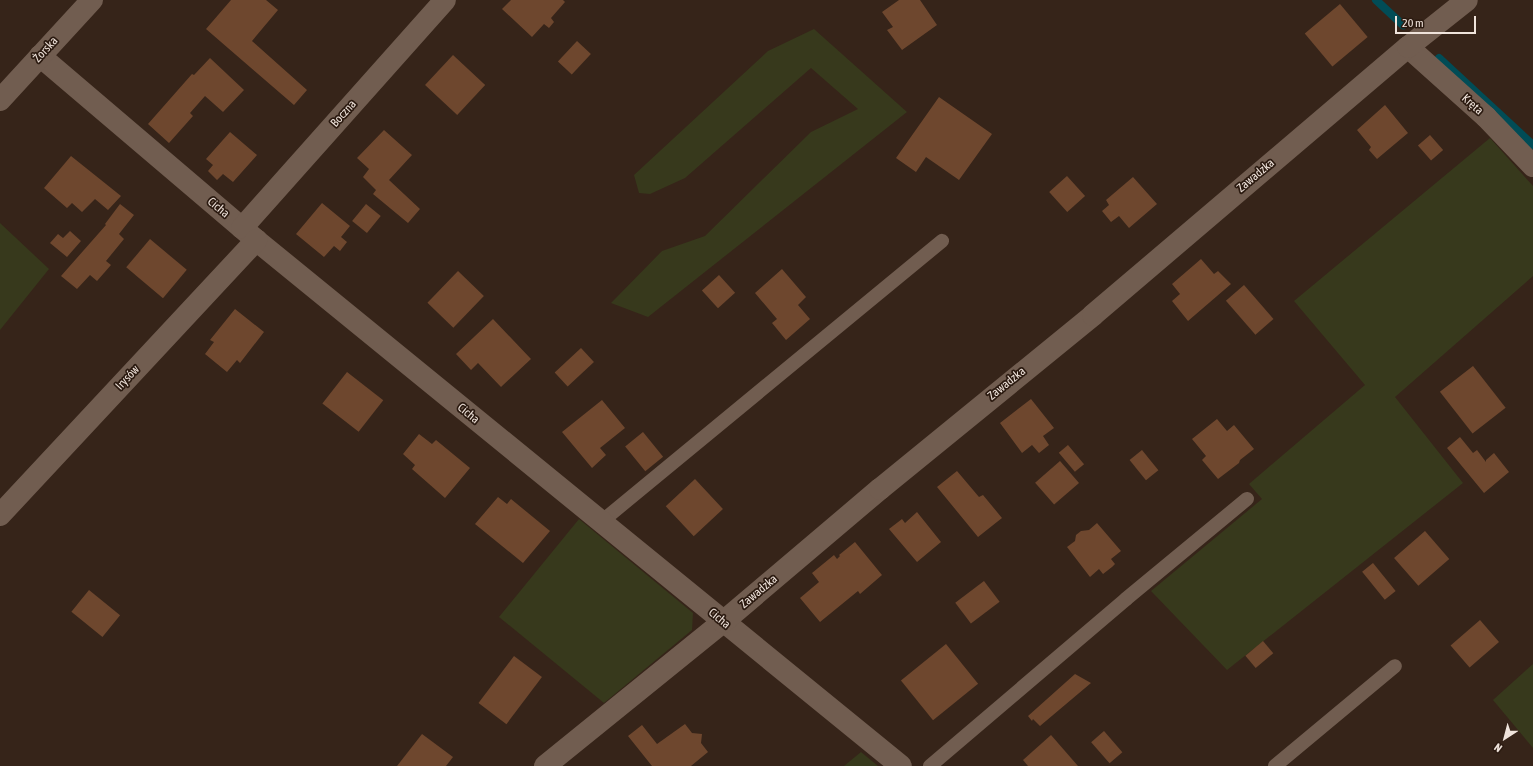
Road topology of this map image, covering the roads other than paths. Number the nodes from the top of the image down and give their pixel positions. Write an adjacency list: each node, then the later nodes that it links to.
1 (92, 0): 5 (street, Żorska)
2 (446, 0): 8 (street, Boczna)
3 (1467, 0): 4 (street, Zawadzka)
4 (1408, 47): 7 (street, Kręta); 13 (street, Zawadzka)
5 (40, 56): 6 (street, Żorska); 8 (street, Cicha)
6 (0, 100)
7 (1533, 166)
8 (249, 234): 11 (street, Irysów); 12 (street, Cicha)
9 (942, 241): 12 (lane)
10 (1247, 500): 17 (lane)
11 (0, 515)
12 (601, 522): 13 (street, Cicha)
13 (723, 622): 15 (street, Zawadzka); 16 (street, Cicha)
14 (1395, 666): 18 (lane)
15 (545, 766)
16 (901, 766)
17 (930, 766)
18 (1275, 766)

